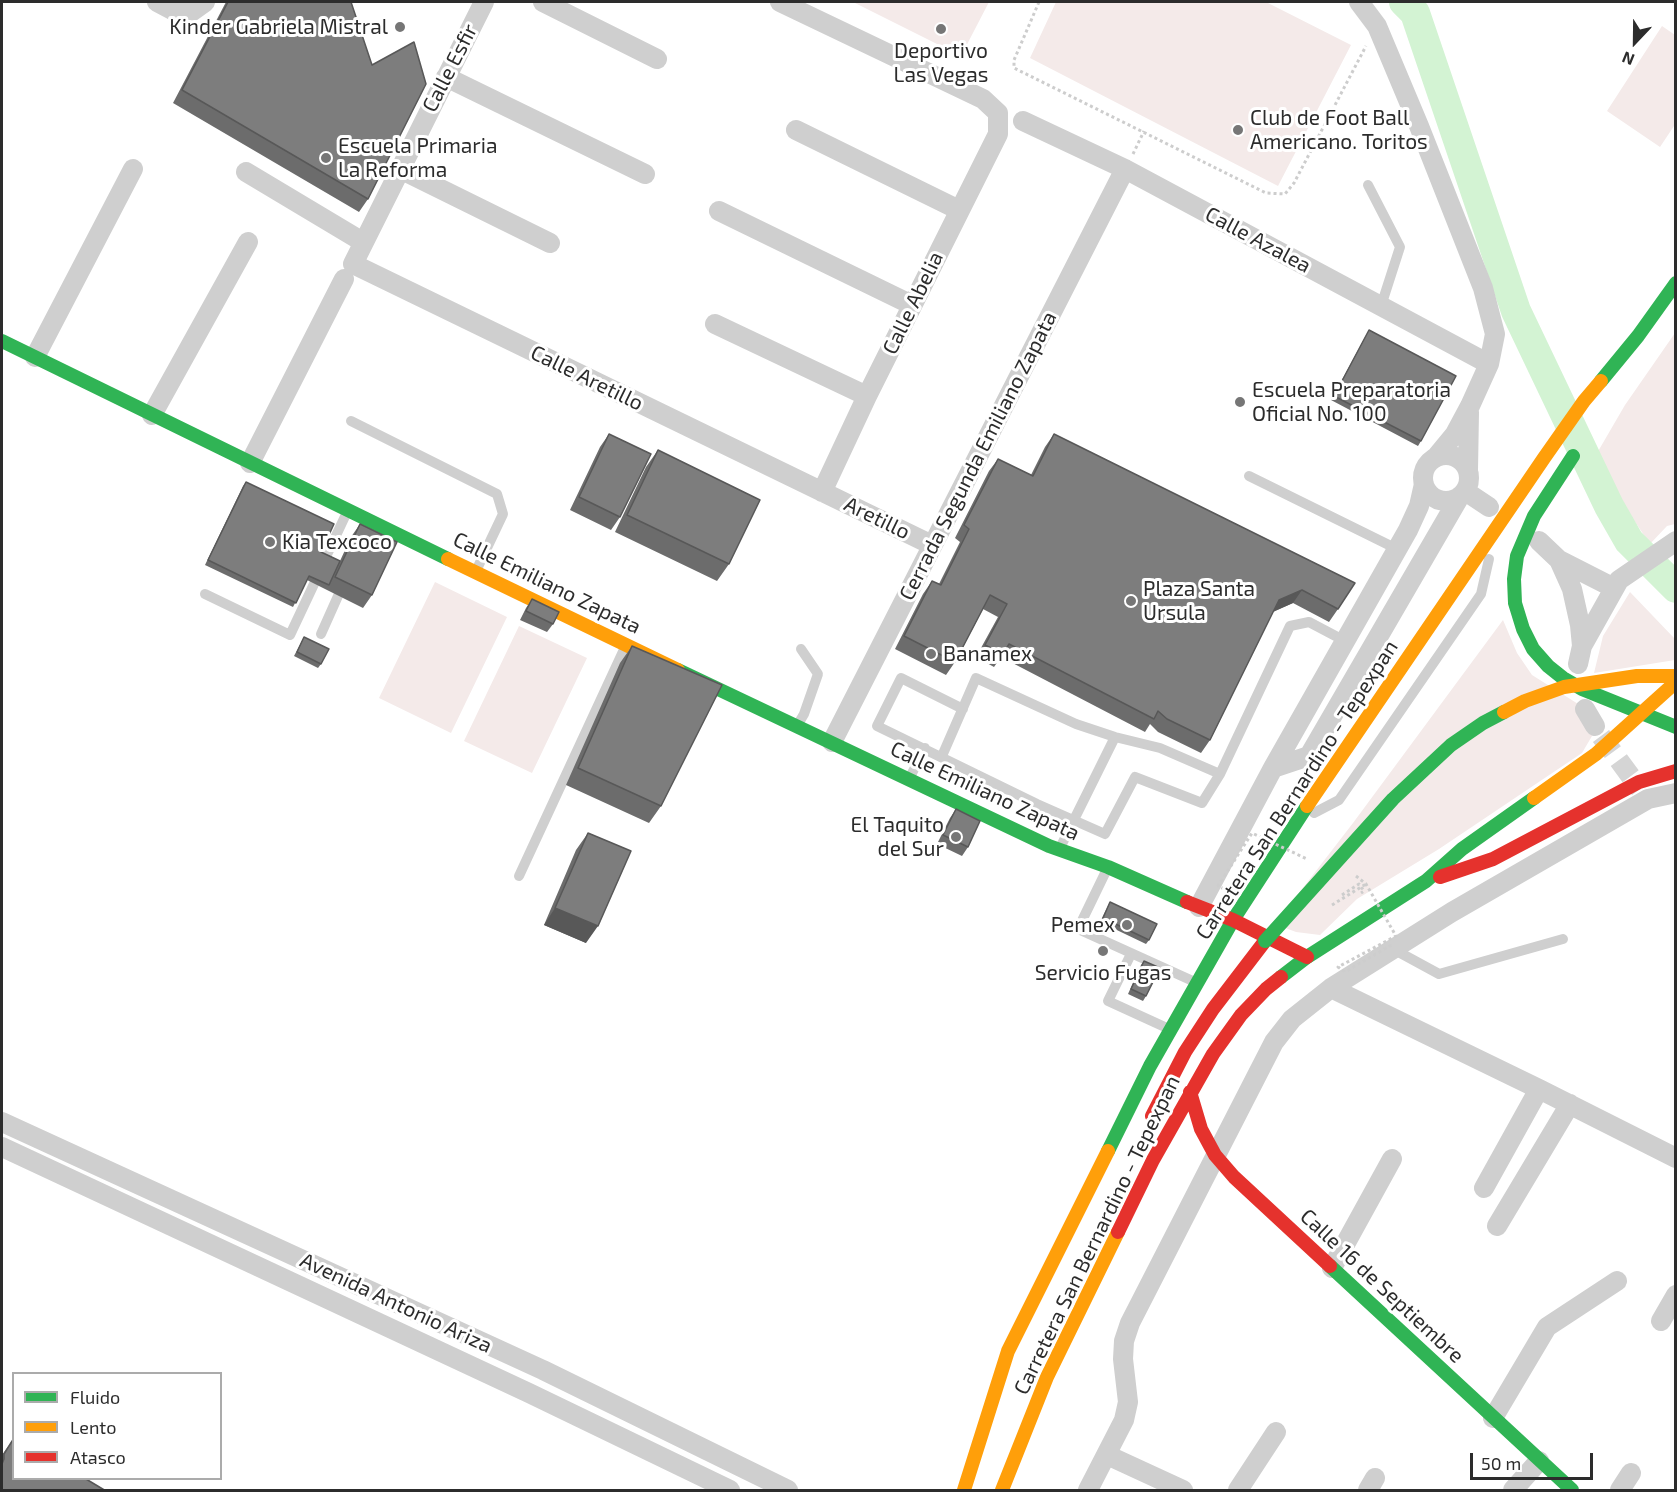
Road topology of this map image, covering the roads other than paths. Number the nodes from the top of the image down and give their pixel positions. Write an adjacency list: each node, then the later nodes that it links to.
1 (157, 2): 6 (street)
2 (484, 2): 8 (street, Calle Esfir)
3 (543, 2): 7 (street)
4 (780, 2): 17 (street, Calle Abelia)
5 (1359, 2): 30 (street)
6 (198, 7)
7 (657, 59)
8 (446, 77): 12 (street, Calle Esfir); 15 (street)
9 (1023, 121): 13 (street, Calle Azalea)
10 (796, 130): 17 (street)
11 (133, 169): 29 (street)
12 (399, 169): 20 (street, Calle Esfir); 21 (street)
13 (1125, 169): 25 (street, Calle Azalea); 50 (street, Cerrada Segunda Emiliano Zapata)
14 (246, 172): 20 (street)
15 (645, 174)
16 (1368, 185): 25 (lane)
17 (959, 210): 24 (street, Calle Abelia)
18 (719, 211): 24 (street)
19 (248, 242): 34 (street)
20 (363, 243): 22 (street, Calle Esfir)
21 (550, 243)
22 (348, 271): 38 (street, Calle Esfir); 42 (street, Calle Aretillo)
23 (1676, 283): 27 (main road, Carretera San Bernardino - Tepexpan)
24 (912, 305): 32 (street, Calle Abelia)
25 (1381, 306): 30 (street, Calle Azalea)
26 (715, 324): 32 (street)
27 (1638, 336): 31 (main road); 46 (main road, Carretera San Bernardino - Tepexpan)
28 (2, 341): 29 (main road, Calle Emiliano Zapata)
29 (34, 357): 34 (main road, Calle Emiliano Zapata)
30 (1489, 364): 33 (street)
31 (1615, 387)
32 (867, 396): 42 (street, Calle Abelia)
33 (1470, 406): 37 (street); 39 (street)
34 (152, 415): 38 (main road, Calle Emiliano Zapata)
35 (351, 421): 54 (lane)
36 (1578, 448): 69 (main road)
37 (1436, 458): 39 (street); 41 (street)
38 (250, 463): 45 (main road, Calle Emiliano Zapata)
39 (1468, 471): 43 (street)
40 (1249, 476): 51 (lane)
41 (1424, 484): 43 (street); 47 (street)
42 (822, 492): 50 (street, Aretillo)
43 (1457, 496): 44 (street); 47 (street); 60 (street)
44 (1489, 507)
45 (348, 510): 52 (lane); 54 (main road, Calle Emiliano Zapata)
46 (1497, 527): 83 (main road, Carretera San Bernardino - Tepexpan); 83 (lane)
47 (1408, 531): 51 (street)
48 (1539, 541): 53 (street)
49 (1676, 541): 56 (street)
50 (932, 545): 74 (street, Cerrada Segunda Emiliano Zapata)
51 (1397, 549): 59 (street)
52 (325, 560)
53 (1559, 560): 56 (street); 56 (street)
54 (475, 572): 63 (main road, Calle Emiliano Zapata)
55 (314, 584): 57 (lane)
56 (1616, 584)
57 (204, 594)
58 (338, 596): 61 (lane)
59 (1357, 620): 60 (street); 62 (street)
60 (1380, 633): 77 (street)
61 (321, 634)
62 (1345, 641): 77 (street); 79 (lane)
63 (626, 645): 70 (main road, Calle Emiliano Zapata); 86 (lane)
64 (801, 649): 70 (lane)
65 (1676, 676): 101 (main road, bridge)
66 (1676, 682): 69 (main road, Carretera San Bernardino - Tepexpan)
67 (963, 709): 73 (lane); 75 (lane); 76 (lane)
68 (1585, 709): 71 (street)
69 (1642, 713): 72 (main road); 87 (main road, Carretera San Bernardino - Tepexpan)
70 (797, 726): 74 (main road, Calle Emiliano Zapata)
71 (1594, 726)
72 (1676, 727)
73 (1115, 737): 79 (lane); 82 (lane)
74 (832, 742): 80 (main road, Calle Emiliano Zapata)
75 (925, 748): 76 (lane); 80 (lane)
76 (942, 756): 82 (lane)
77 (1273, 768): 88 (street)
78 (1676, 771): 87 (main road)
79 (1220, 774): 82 (lane)
80 (909, 779): 84 (main road, Calle Emiliano Zapata)
81 (1676, 794): 91 (street)
82 (1073, 819): 84 (lane)
83 (1296, 823): 89 (main road, Carretera San Bernardino - Tepexpan)
84 (1059, 850): 85 (main road, Calle Emiliano Zapata)
85 (1108, 867): 88 (main road, Calle Emiliano Zapata); 92 (lane)
86 (519, 876)
87 (1426, 881): 93 (main road, Carretera San Bernardino - Tepexpan)
88 (1199, 907): 89 (main road, Calle Emiliano Zapata)
89 (1233, 920): 93 (main road, Calle Emiliano Zapata); 94 (main road, Carretera San Bernardino - Tepexpan)
90 (1563, 939): 91 (lane)
91 (1393, 949): 95 (street)
92 (1131, 954): 94 (lane); 96 (lane)
93 (1307, 957): 98 (main road, Carretera San Bernardino - Tepexpan)
94 (1197, 983): 96 (main road, Carretera San Bernardino - Tepexpan)
95 (1331, 988): 97 (street); 103 (street)
96 (1170, 1030): 121 (main road, Carretera San Bernardino - Tepexpan)
97 (1539, 1089): 99 (street); 106 (street)
98 (1190, 1092): 103 (main road, Calle 16 de Septiembre); 122 (main road, Carretera San Bernardino - Tepexpan)
99 (1570, 1104): 104 (street); 107 (street)
100 (2, 1122): 112 (street, Avenida Antonio Ariza)
101 (1148, 1124)
102 (2, 1146): 113 (street, Avenida Antonio Ariza)
103 (1215, 1155): 108 (main road, Calle 16 de Septiembre); 116 (street)
104 (1676, 1158)
105 (1392, 1159): 108 (street)
106 (1484, 1188)
107 (1497, 1226)
108 (1332, 1268): 114 (main road, Calle 16 de Septiembre)
109 (1617, 1281): 114 (street)
110 (1676, 1295): 111 (street)
111 (1661, 1321)
112 (543, 1370): 113 (street); 120 (street, Avenida Antonio Ariza)
113 (529, 1394): 119 (street, Avenida Antonio Ariza)
114 (1493, 1418): 117 (main road, Calle 16 de Septiembre)
115 (1276, 1432): 125 (street)
116 (1107, 1455): 123 (street); 124 (street)
117 (1539, 1461): 126 (street); 127 (main road, Calle 16 de Septiembre)
118 (1631, 1473): 128 (street)
119 (730, 1491)
120 (788, 1491)
121 (964, 1491)
122 (1002, 1491)
123 (1088, 1491)
124 (1183, 1491)
125 (1238, 1491)
126 (1513, 1491)
127 (1572, 1491)
128 (1620, 1491)

